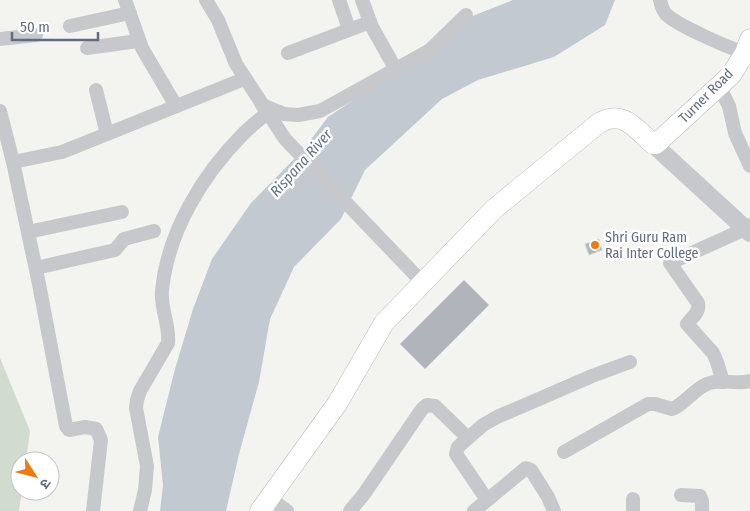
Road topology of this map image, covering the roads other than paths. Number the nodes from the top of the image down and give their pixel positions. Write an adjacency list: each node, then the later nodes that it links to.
1 (206, 0): 17 (street)
2 (339, 0): 9 (street)
3 (362, 0): 7 (street)
4 (660, 0): 14 (street)
5 (128, 6): 8 (street); 12 (street)
6 (466, 15): 16 (street)
7 (370, 22): 9 (street); 16 (street)
8 (70, 26)
9 (350, 29): 15 (street)
10 (36, 35): 11 (street)
11 (0, 39)
12 (138, 41): 13 (street); 20 (street)
13 (88, 48)
14 (748, 49): 18 (main road, Turner Road)
15 (288, 54)
16 (395, 68): 21 (street)
17 (244, 79): 20 (street); 21 (street)
18 (719, 86): 24 (main road, Turner Road); 26 (street)
19 (96, 90): 23 (street)
20 (176, 106): 23 (street)
21 (265, 109): 32 (street); 42 (street)
22 (0, 110): 25 (street)
23 (107, 134): 25 (street)
24 (654, 144): 28 (street); 32 (main road)
25 (13, 162): 30 (street)
26 (750, 166)
27 (122, 212): 30 (street)
28 (748, 229): 35 (street)
29 (154, 231): 31 (street)
30 (28, 232): 31 (street)
31 (36, 268): 41 (street)
32 (423, 282): 40 (main road)
33 (630, 362): 36 (street)
34 (750, 381): 35 (street)
35 (723, 382): 37 (street)
36 (468, 438): 39 (street); 44 (street)
37 (564, 452)
38 (681, 495): 47 (street)
39 (487, 500): 45 (street); 46 (street)
40 (265, 504): 43 (street)
41 (92, 511)
42 (140, 511)
43 (287, 511)
44 (350, 511)
45 (474, 511)
46 (554, 511)
47 (702, 511)

